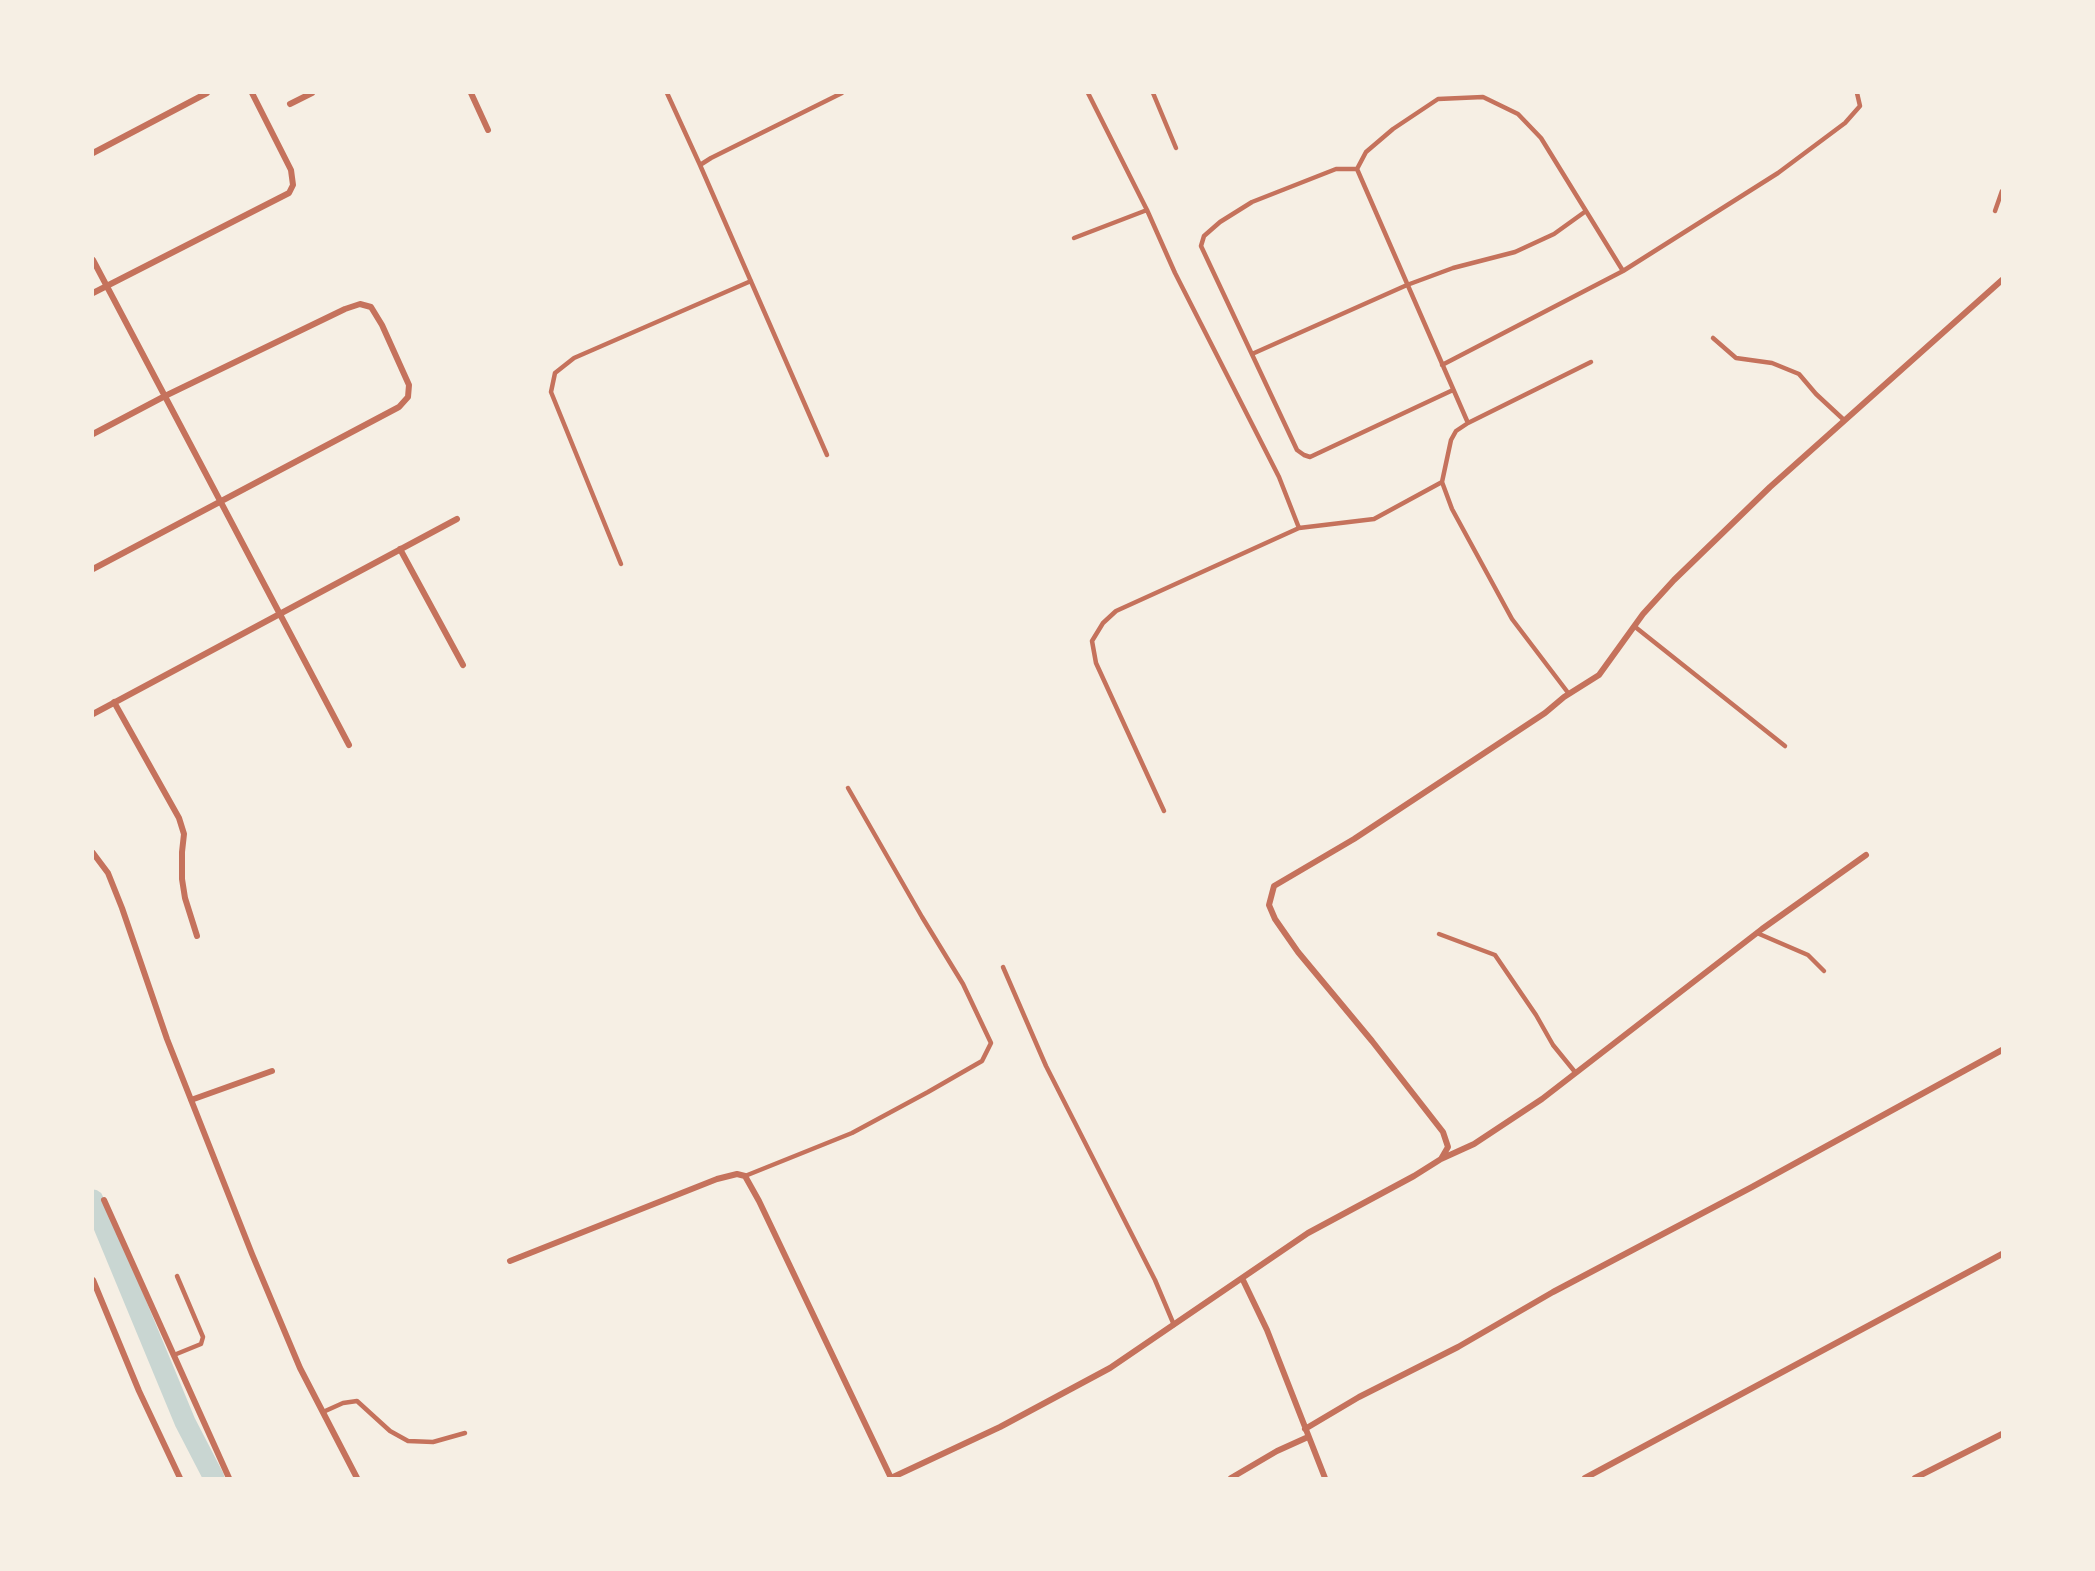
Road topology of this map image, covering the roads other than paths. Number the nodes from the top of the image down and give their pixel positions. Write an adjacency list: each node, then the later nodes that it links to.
1 (207, 93): 13 (street)
2 (252, 93): 26 (street)
3 (312, 93): 10 (street)
4 (471, 93): 11 (street)
5 (667, 93): 14 (lane)
6 (842, 93): 14 (lane)
7 (1088, 93): 17 (lane)
8 (1153, 93): 12 (lane)
9 (1857, 93): 22 (lane)
10 (291, 104)
11 (488, 130)
12 (1176, 148)
13 (93, 153)
14 (700, 165): 24 (lane)
15 (1357, 169): 18 (lane); 25 (lane); 29 (lane)
16 (2002, 191): 19 (lane)
17 (1147, 210): 20 (lane); 41 (lane)
18 (1586, 211): 22 (lane); 25 (lane)
19 (1995, 211)
20 (1074, 238)
21 (93, 260): 26 (street)
22 (1623, 272): 31 (lane)
23 (2002, 280): 34 (street)
24 (751, 281): 37 (lane); 43 (lane)
25 (1407, 285): 29 (lane); 31 (lane)
26 (106, 286): 27 (street); 33 (street)
27 (93, 292)
28 (1713, 338): 34 (lane)
29 (1252, 354): 32 (lane)
30 (1591, 362): 35 (lane)
31 (1442, 364): 32 (lane)
32 (1453, 390): 35 (lane)
33 (165, 396): 36 (street); 39 (street); 39 (street)
34 (1844, 420): 46 (street)
35 (1468, 423): 38 (lane)
36 (93, 434)
37 (827, 454)
38 (1442, 482): 41 (lane); 48 (lane)
39 (220, 500): 44 (street); 45 (street)
40 (457, 519): 42 (street)
41 (1299, 528): 54 (lane)
42 (400, 549): 45 (street); 47 (street)
43 (621, 564)
44 (93, 569)
45 (279, 613): 49 (street); 51 (street)
46 (1634, 626): 48 (street); 52 (lane)
47 (463, 665)
48 (1569, 694): 66 (street)
49 (114, 702): 50 (street); 59 (street)
50 (93, 714)
51 (349, 745)
52 (1785, 746)
53 (848, 788): 67 (lane)
54 (1164, 811)
55 (93, 853): 65 (street)
56 (1866, 855): 57 (street)
57 (1757, 933): 61 (lane); 64 (street)
58 (1439, 934): 64 (lane)
59 (197, 936)
60 (1003, 967): 74 (lane)
61 (1824, 971)
62 (2002, 1050): 77 (street)
63 (272, 1071): 65 (street)
64 (1575, 1072): 66 (street)
65 (191, 1100): 76 (street)
66 (1441, 1160): 72 (street)
67 (745, 1176): 70 (street); 84 (street)
68 (104, 1200): 75 (street)
69 (2002, 1254): 87 (street)
70 (510, 1261)
71 (177, 1276): 75 (lane)
72 (1242, 1278): 74 (street); 77 (street)
73 (93, 1280): 81 (street)
74 (1174, 1325): 84 (street)
75 (174, 1355): 82 (street)
76 (323, 1412): 78 (lane); 83 (street)
77 (1305, 1429): 80 (street)
78 (465, 1433)
79 (2002, 1434): 88 (street)
80 (1308, 1437): 85 (street); 86 (street)
81 (180, 1478)
82 (229, 1478)
83 (357, 1478)
84 (891, 1478)
85 (1231, 1478)
86 (1325, 1478)
87 (1585, 1478)
88 (1916, 1478)

